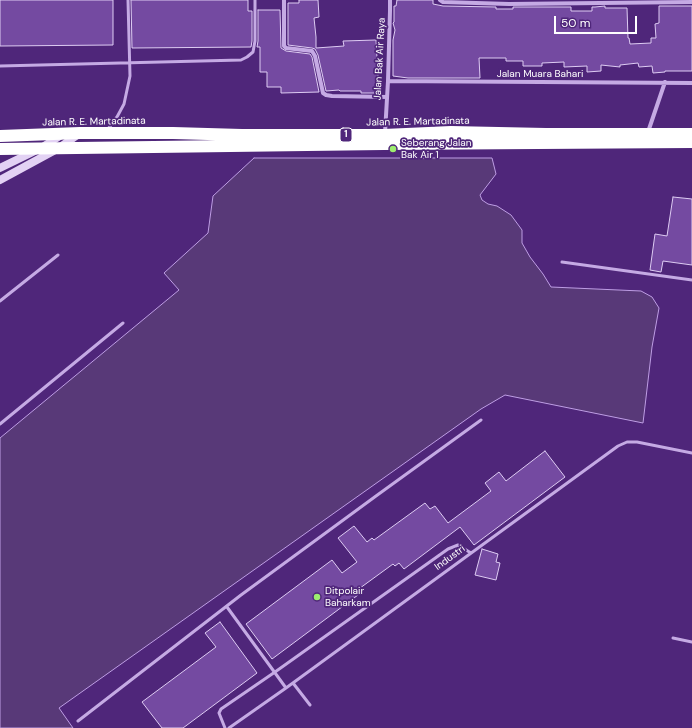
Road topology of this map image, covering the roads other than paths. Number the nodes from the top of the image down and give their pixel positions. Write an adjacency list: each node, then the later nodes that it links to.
1 (128, 0): 8 (lane)
2 (255, 0): 8 (lane)
3 (284, 0): 13 (street)
4 (390, 0): 10 (street, Jalan Bak Air Raya)
5 (440, 0): 6 (street)
6 (538, 2): 7 (street)
7 (692, 2)
8 (130, 62): 9 (lane); 20 (lane)
9 (0, 66)
10 (388, 81): 11 (street, Jalan Muara Bahari); 13 (street, Jalan Bak Air Raya)
11 (665, 82): 12 (street, Jalan Muara Bahari); 18 (street)
12 (692, 83)
13 (386, 97): 19 (street, Jalan Bak Air Raya)
14 (64, 133): 15 (highway, Jalan R. E. Martadinata / 1); 17 (highway, Jalan R. E. Martadinata / 1); 22 (street)
15 (80, 133): 20 (highway, Jalan R. E. Martadinata / 1); 23 (street)
16 (692, 134): 18 (highway, Jalan R. E. Martadinata / 1)
17 (0, 136)
18 (648, 138): 19 (highway, Jalan R. E. Martadinata / 1); 21 (highway, Jalan R. E. Martadinata / 1)
19 (384, 139): 20 (highway, Jalan R. E. Martadinata / 1); 20 (highway, Jalan R. E. Martadinata / 1)
20 (101, 140): 23 (highway, Jalan R. E. Martadinata / 1)
21 (692, 142)
22 (41, 148): 23 (highway, Jalan R. E. Martadinata / 1); 24 (highway, Jalan R. E. Martadinata / 1); 25 (street)
23 (60, 148): 26 (street)
24 (0, 149)
25 (0, 168)
26 (0, 180)
27 (58, 255): 30 (lane)
28 (562, 262): 29 (lane)
29 (692, 280)
30 (0, 301)
31 (123, 323): 33 (lane)
32 (481, 420): 36 (lane)
33 (0, 424)
34 (692, 453): 35 (lane, Industri)
35 (471, 553): 39 (lane); 40 (lane, Industri)
36 (227, 607): 39 (lane); 43 (lane)
37 (673, 638): 38 (lane)
38 (692, 642)
39 (275, 672): 41 (lane); 44 (lane)
40 (293, 682): 41 (lane, Industri); 42 (lane)
41 (286, 688): 45 (lane, Industri)
42 (310, 705)
43 (78, 721)
44 (226, 728)
45 (229, 728)

